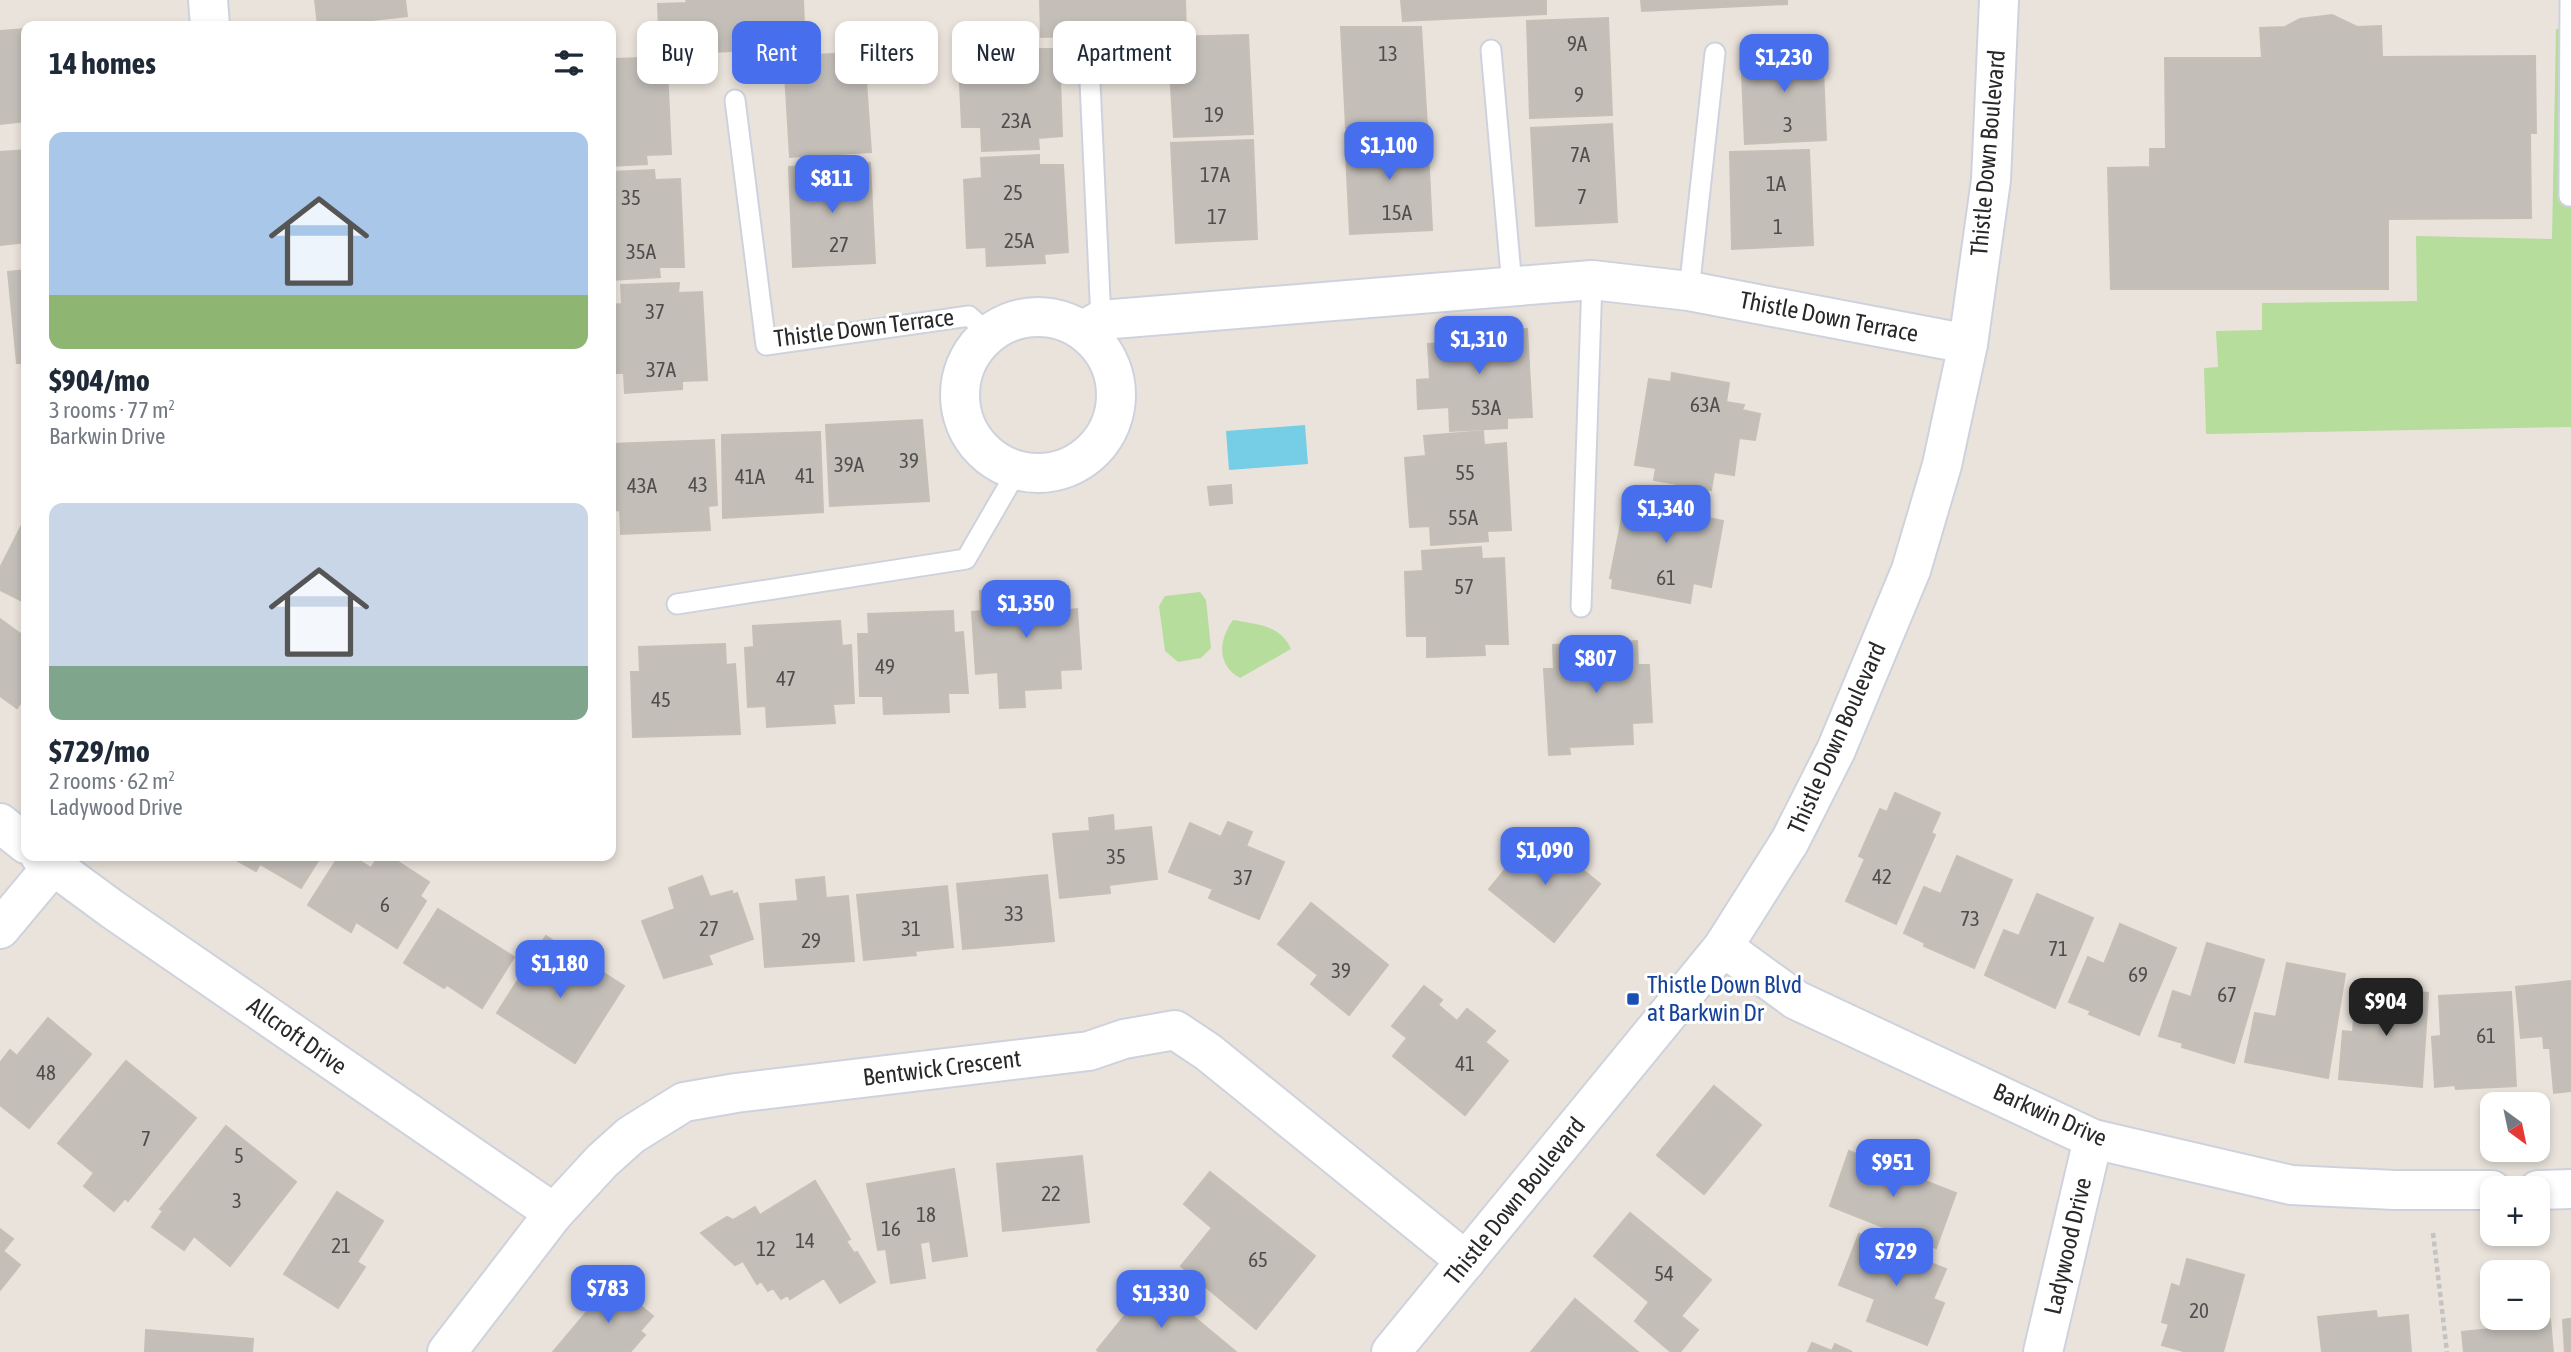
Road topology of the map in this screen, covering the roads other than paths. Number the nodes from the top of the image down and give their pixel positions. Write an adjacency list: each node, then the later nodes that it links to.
1 (208, 0): 4 (street)
2 (1999, 0): 15 (street, Thistle Down Boulevard)
3 (2570, 0): 9 (lane)
4 (210, 21)
5 (1491, 50): 11 (lane)
6 (1714, 53): 12 (lane)
7 (1089, 84): 13 (lane)
8 (735, 100): 14 (lane, Thistle Down Terrace)
9 (2569, 196)
10 (1592, 280): 11 (street, Thistle Down Terrace); 12 (street, Thistle Down Terrace); 18 (lane)
11 (1512, 286): 13 (street, Thistle Down Terrace)
12 (1689, 291): 15 (street, Thistle Down Terrace)
13 (1092, 325): 14 (street); 16 (street)
14 (989, 334): 16 (street)
15 (1968, 344): 24 (street, Thistle Down Boulevard)
16 (1017, 471): 17 (lane)
17 (677, 604)
18 (1581, 607)
19 (0, 823): 20 (street, Allcroft Drive)
20 (21, 838)
21 (41, 861): 23 (street)
22 (54, 861): 29 (street, Allcroft Drive)
23 (0, 929)
24 (1723, 947): 25 (street, Barkwin Drive); 30 (street, Thistle Down Boulevard)
25 (2093, 1139): 27 (street, Barkwin Drive); 33 (street, Ladywood Drive)
26 (2571, 1189): 28 (street)
27 (2480, 1190)
28 (2550, 1190)
29 (554, 1213): 30 (street, Bentwick Crescent); 31 (street, Bentwick Crescent)
30 (1466, 1261): 32 (street, Thistle Down Boulevard)
31 (447, 1352)
32 (1391, 1352)
33 (2043, 1352)

